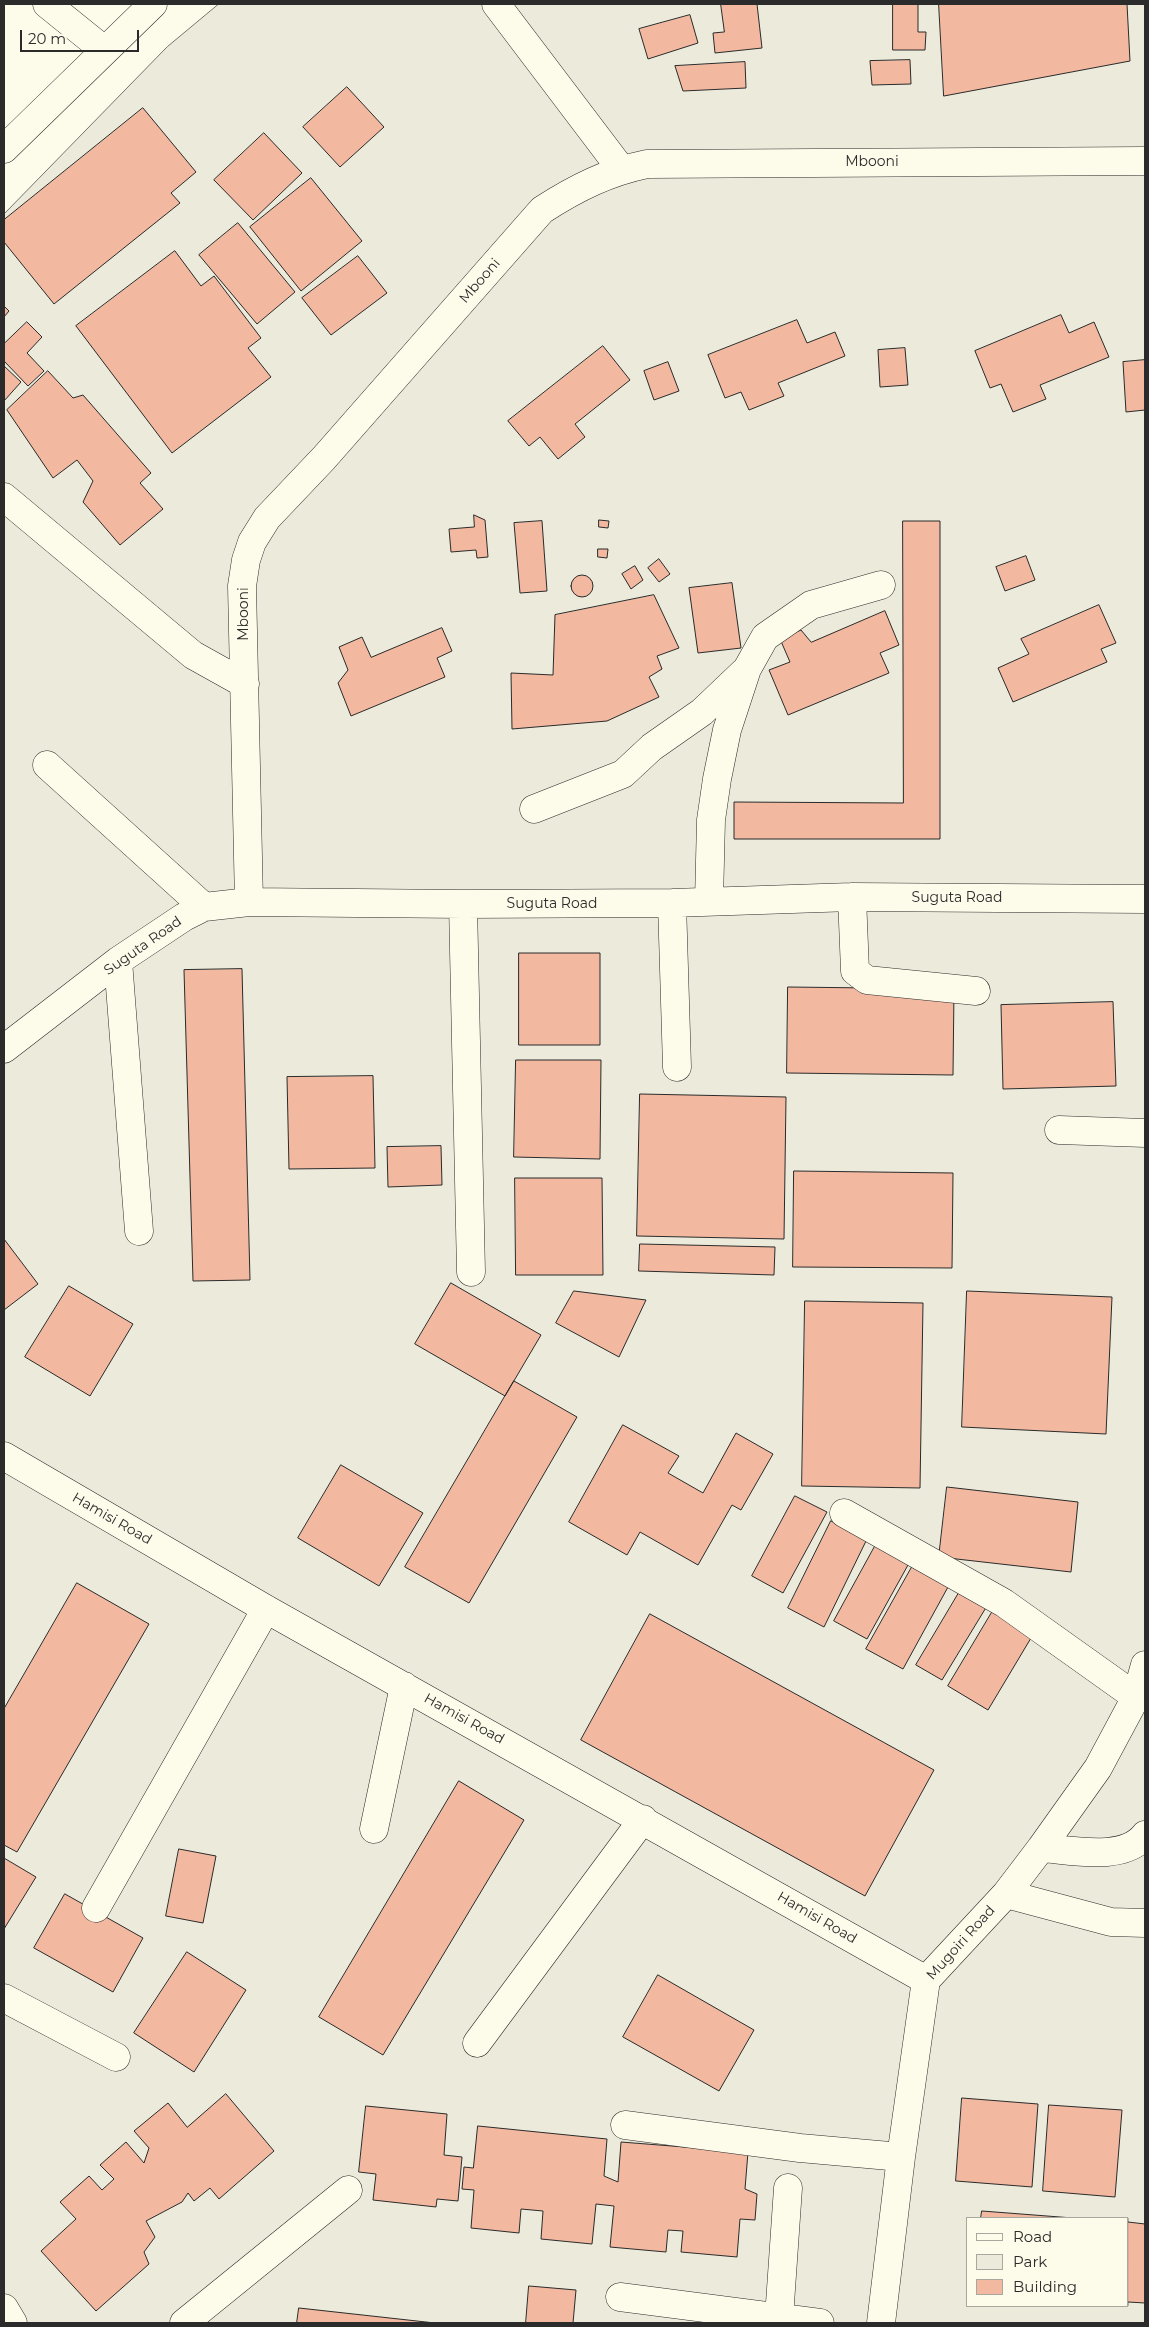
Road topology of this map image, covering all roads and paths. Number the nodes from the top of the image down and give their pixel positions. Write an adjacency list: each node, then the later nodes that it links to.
1 (47, 4): 4 (street)
2 (153, 4): 4 (street)
3 (496, 4): 7 (street)
4 (104, 50): 5 (street)
5 (4, 149)
6 (1145, 161): 7 (street, Mbooni)
7 (622, 169): 11 (street, Mbooni)
8 (4, 497): 11 (street)
9 (881, 585): 10 (street)
10 (747, 670): 13 (street); 16 (street)
11 (245, 684): 17 (street, Mbooni)
12 (47, 765): 20 (street)
13 (534, 809)
14 (852, 897): 15 (street, Suguta Road); 16 (street, Suguta Road); 22 (street)
15 (1145, 899)
16 (708, 901): 18 (street, Suguta Road)
17 (249, 902): 19 (street, Suguta Road); 20 (street, Suguta Road)
18 (672, 903): 19 (street, Suguta Road); 24 (street)
19 (463, 904): 28 (street)
20 (204, 908): 21 (street, Suguta Road)
21 (118, 961): 23 (street, Suguta Road); 27 (street)
22 (976, 991)
23 (4, 1049)
24 (677, 1067)
25 (1059, 1130): 26 (street)
26 (1145, 1133)
27 (139, 1231)
28 (471, 1272)
29 (4, 1456): 31 (street, Hamisi Road)
30 (844, 1513): 34 (street)
31 (266, 1609): 33 (street, Hamisi Road); 40 (street)
32 (1145, 1665): 34 (street, Mugoiri Road)
33 (404, 1686): 35 (street, Hamisi Road); 36 (street)
34 (1136, 1697): 38 (street, Mugoiri Road)
35 (643, 1819): 42 (street, Hamisi Road); 44 (street)
36 (374, 1829)
37 (1145, 1835): 38 (street)
38 (1041, 1848): 39 (street, Mugoiri Road)
39 (1006, 1894): 41 (street); 42 (street, Mugoiri Road)
40 (96, 1908)
41 (1145, 1923)
42 (926, 1980): 47 (street, Mugoiri Road)
43 (4, 1998): 45 (street)
44 (477, 2043)
45 (116, 2057)
46 (625, 2125): 47 (street)
47 (900, 2157): 56 (street, Mugoiri Road)
48 (788, 2188): 52 (street)
49 (348, 2190): 54 (street)
50 (620, 2297): 52 (street)
51 (4, 2308): 53 (street)
52 (779, 2318): 55 (street)
53 (13, 2323)
54 (184, 2323)
55 (820, 2323)
56 (881, 2323)

